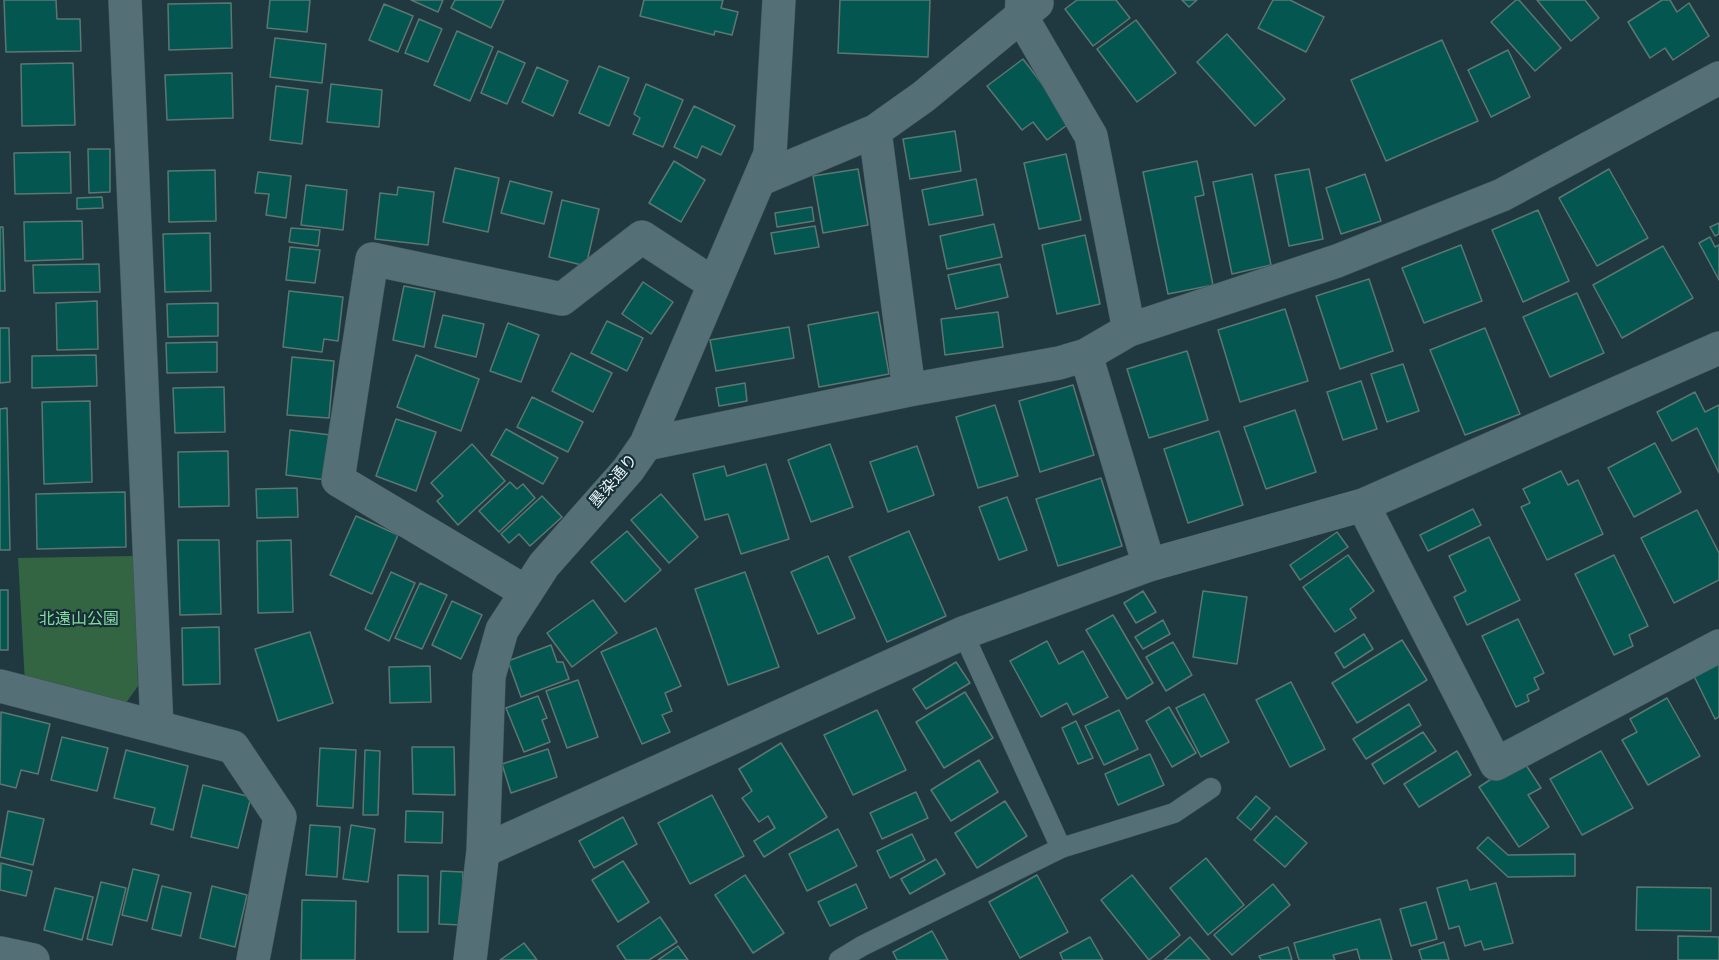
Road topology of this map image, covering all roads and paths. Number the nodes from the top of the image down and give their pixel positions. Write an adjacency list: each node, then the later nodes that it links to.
1 (125, 0): 19 (street)
2 (779, 0): 6 (street, 墨染通り)
3 (1028, 5): 5 (street); 8 (street)
4 (1719, 78): 8 (street)
5 (875, 131): 6 (street); 11 (street)
6 (762, 179): 7 (street, 墨染通り)
7 (714, 284): 12 (street, 墨染通り); 15 (street)
8 (1129, 330): 10 (street)
9 (1719, 348): 13 (street)
10 (1086, 355): 11 (street); 14 (street)
11 (909, 390): 12 (street)
12 (646, 444): 15 (street, 墨染通り)
13 (1363, 505): 14 (street); 17 (street)
14 (1149, 565): 16 (street)
15 (526, 592): 22 (street, 墨染通り)
16 (963, 633): 21 (lane); 22 (street)
17 (1719, 646)
18 (0, 686): 19 (street)
19 (157, 727): 26 (street)
20 (1211, 788): 21 (lane)
21 (1061, 848): 24 (lane)
22 (483, 851): 27 (street, 墨染通り)
23 (0, 953): 25 (street)
24 (866, 953): 28 (lane)
25 (33, 960)
26 (253, 960)
27 (470, 960)
28 (838, 960)

